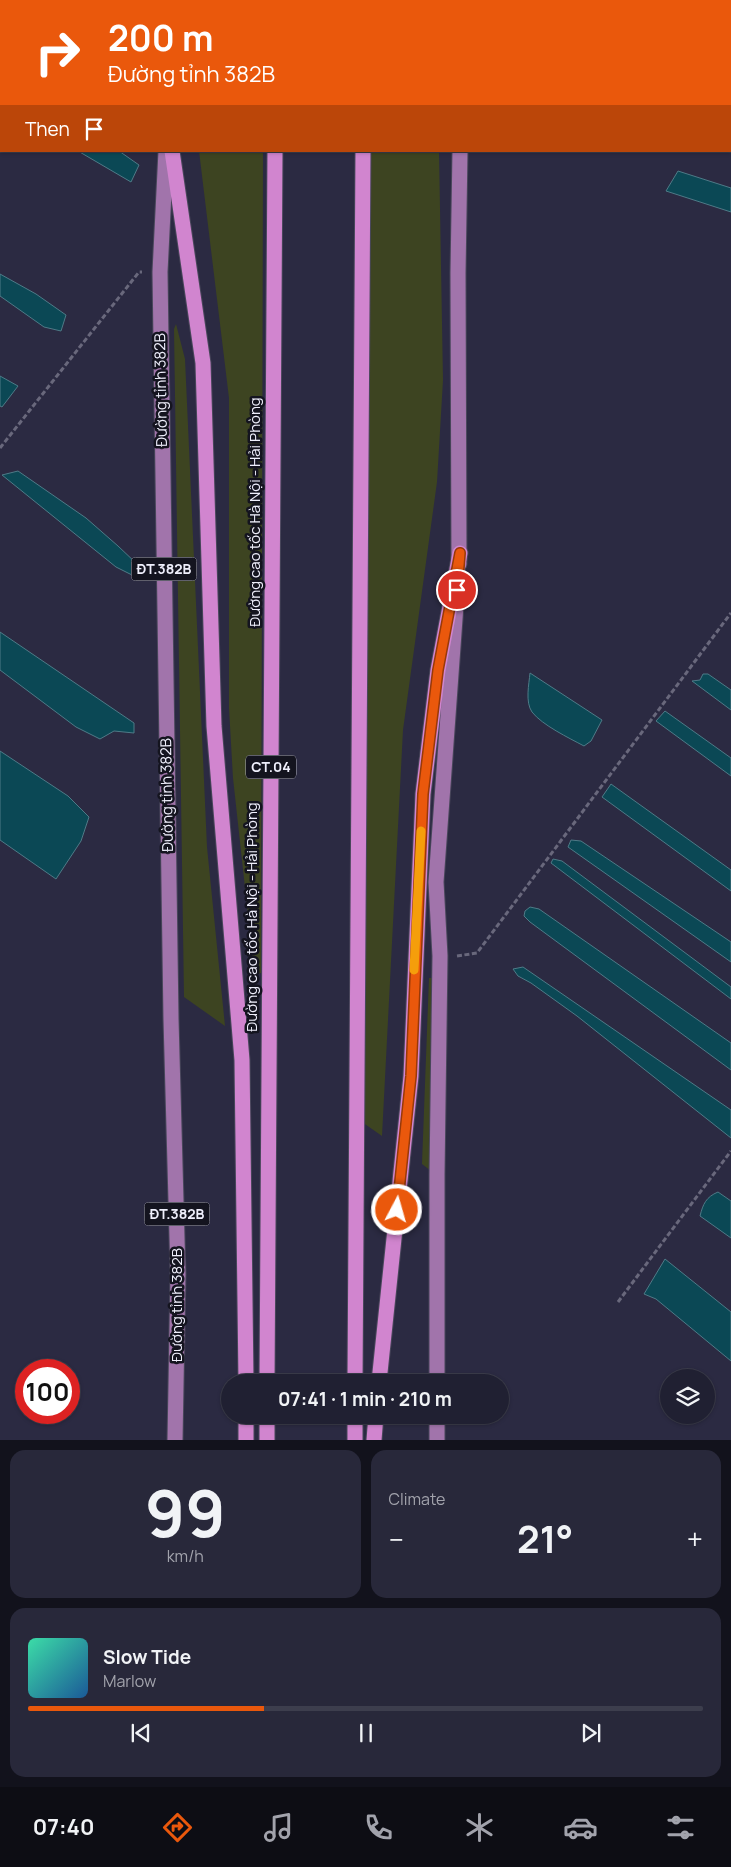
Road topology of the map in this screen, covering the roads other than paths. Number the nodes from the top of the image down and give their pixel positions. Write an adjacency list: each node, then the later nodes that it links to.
1 (166, 152): 17 (main road, Đường tỉnh 382B / ĐT.382B)
2 (172, 152): 7 (highway)
3 (275, 152): 8 (highway, Đường cao tốc Hà Nội - Hải Phòng / CT.04)
4 (363, 152): 9 (highway)
5 (460, 152): 6 (main road)
6 (460, 553): 10 (highway); 11 (main road)
7 (246, 1374)
8 (267, 1374)
9 (355, 1374)
10 (380, 1374)
11 (437, 1374)
12 (246, 1424): 18 (highway)
13 (267, 1424): 19 (highway)
14 (355, 1424): 20 (highway)
15 (375, 1424): 21 (highway)
16 (437, 1424): 22 (main road)
17 (175, 1440)
18 (246, 1440)
19 (267, 1440)
20 (355, 1440)
21 (374, 1440)
22 (437, 1440)

